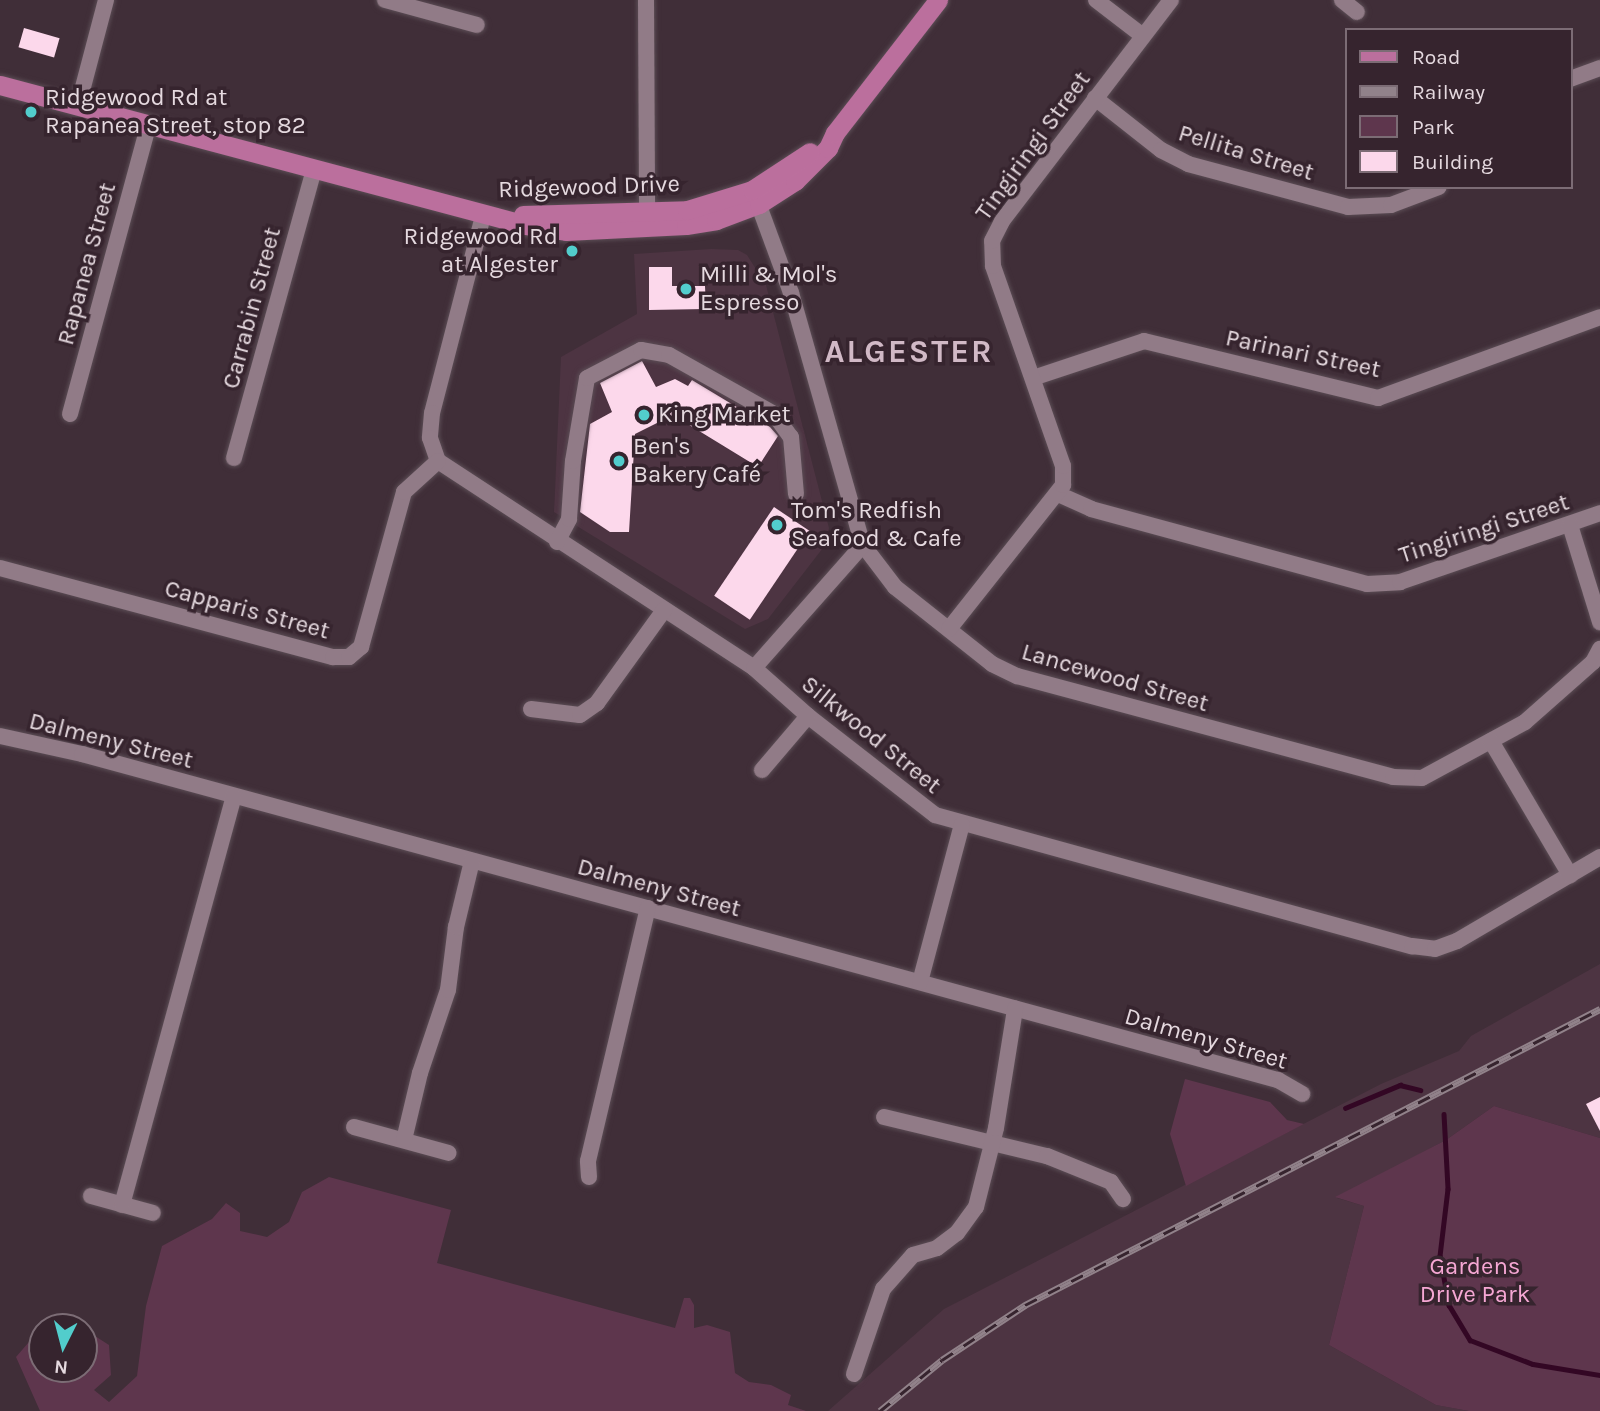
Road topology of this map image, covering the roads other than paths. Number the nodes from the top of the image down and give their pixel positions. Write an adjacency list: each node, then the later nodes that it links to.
1 (107, 0): 15 (street)
2 (385, 0): 9 (street)
3 (646, 0): 21 (street)
4 (938, 0): 19 (main road, Ridgewood Drive)
5 (1096, 0): 10 (street)
6 (1171, 0): 10 (street, Tingiringi Street)
7 (1342, 0): 8 (street)
8 (1357, 12)
9 (477, 25)
10 (1143, 36): 14 (street, Tingiringi Street)
11 (1600, 68): 12 (street)
12 (1572, 78)
13 (0, 85): 15 (main road, Ridgewood Drive)
14 (1096, 98): 18 (street, Pellita Street); 23 (street, Tingiringi Street)
15 (78, 106): 16 (main road, Ridgewood Drive)
16 (148, 126): 17 (main road, Ridgewood Drive); 24 (street, Rapanea Street)
17 (314, 170): 20 (main road, Ridgewood Drive); 25 (street, Carrabin Street)
18 (1434, 189)
19 (756, 197): 21 (main road, Ridgewood Drive); 32 (street, Lancewood Street)
20 (483, 216): 21 (main road, Ridgewood Drive); 26 (street)
21 (647, 220)
22 (1600, 317): 23 (street, Parinari Street)
23 (1033, 378): 28 (street, Tingiringi Street)
24 (70, 414)
25 (234, 458)
26 (438, 461): 31 (street, Silkwood Street); 33 (street, Capparis Street)
27 (796, 494): 31 (street)
28 (1054, 498): 30 (street, Tingiringi Street); 36 (street)
29 (1600, 513): 30 (street, Tingiringi Street)
30 (1570, 525): 35 (street)
31 (557, 542): 34 (street, Silkwood Street)
32 (863, 545): 36 (street, Lancewood Street); 38 (street)
33 (0, 568)
34 (664, 610): 38 (street, Silkwood Street); 39 (street)
35 (1600, 622)
36 (949, 629): 42 (street, Lancewood Street)
37 (1600, 649): 42 (street, Lancewood Street)
38 (754, 668): 40 (street, Silkwood Street)
39 (531, 709)
40 (808, 716): 43 (street); 45 (street, Silkwood Street)
41 (0, 736): 44 (street, Dalmeny Street)
42 (1492, 741): 48 (street)
43 (762, 770)
44 (234, 796): 47 (street, Dalmeny Street); 61 (street)
45 (962, 824): 48 (street, Silkwood Street); 50 (street)
46 (1600, 857): 48 (street, Silkwood Street)
47 (472, 861): 49 (street, Dalmeny Street); 55 (street)
48 (1570, 874)
49 (648, 908): 50 (street, Dalmeny Street); 58 (street)
50 (920, 982): 51 (street, Dalmeny Street)
51 (1015, 1009): 52 (street, Dalmeny Street); 56 (street)
52 (1302, 1094)
53 (884, 1117): 56 (street)
54 (355, 1127): 55 (street)
55 (404, 1140): 57 (street)
56 (993, 1141): 60 (street); 63 (street)
57 (449, 1153)
58 (589, 1177)
59 (91, 1196): 61 (street)
60 (1123, 1199)
61 (122, 1205): 62 (street)
62 (153, 1213)
63 (854, 1374)

